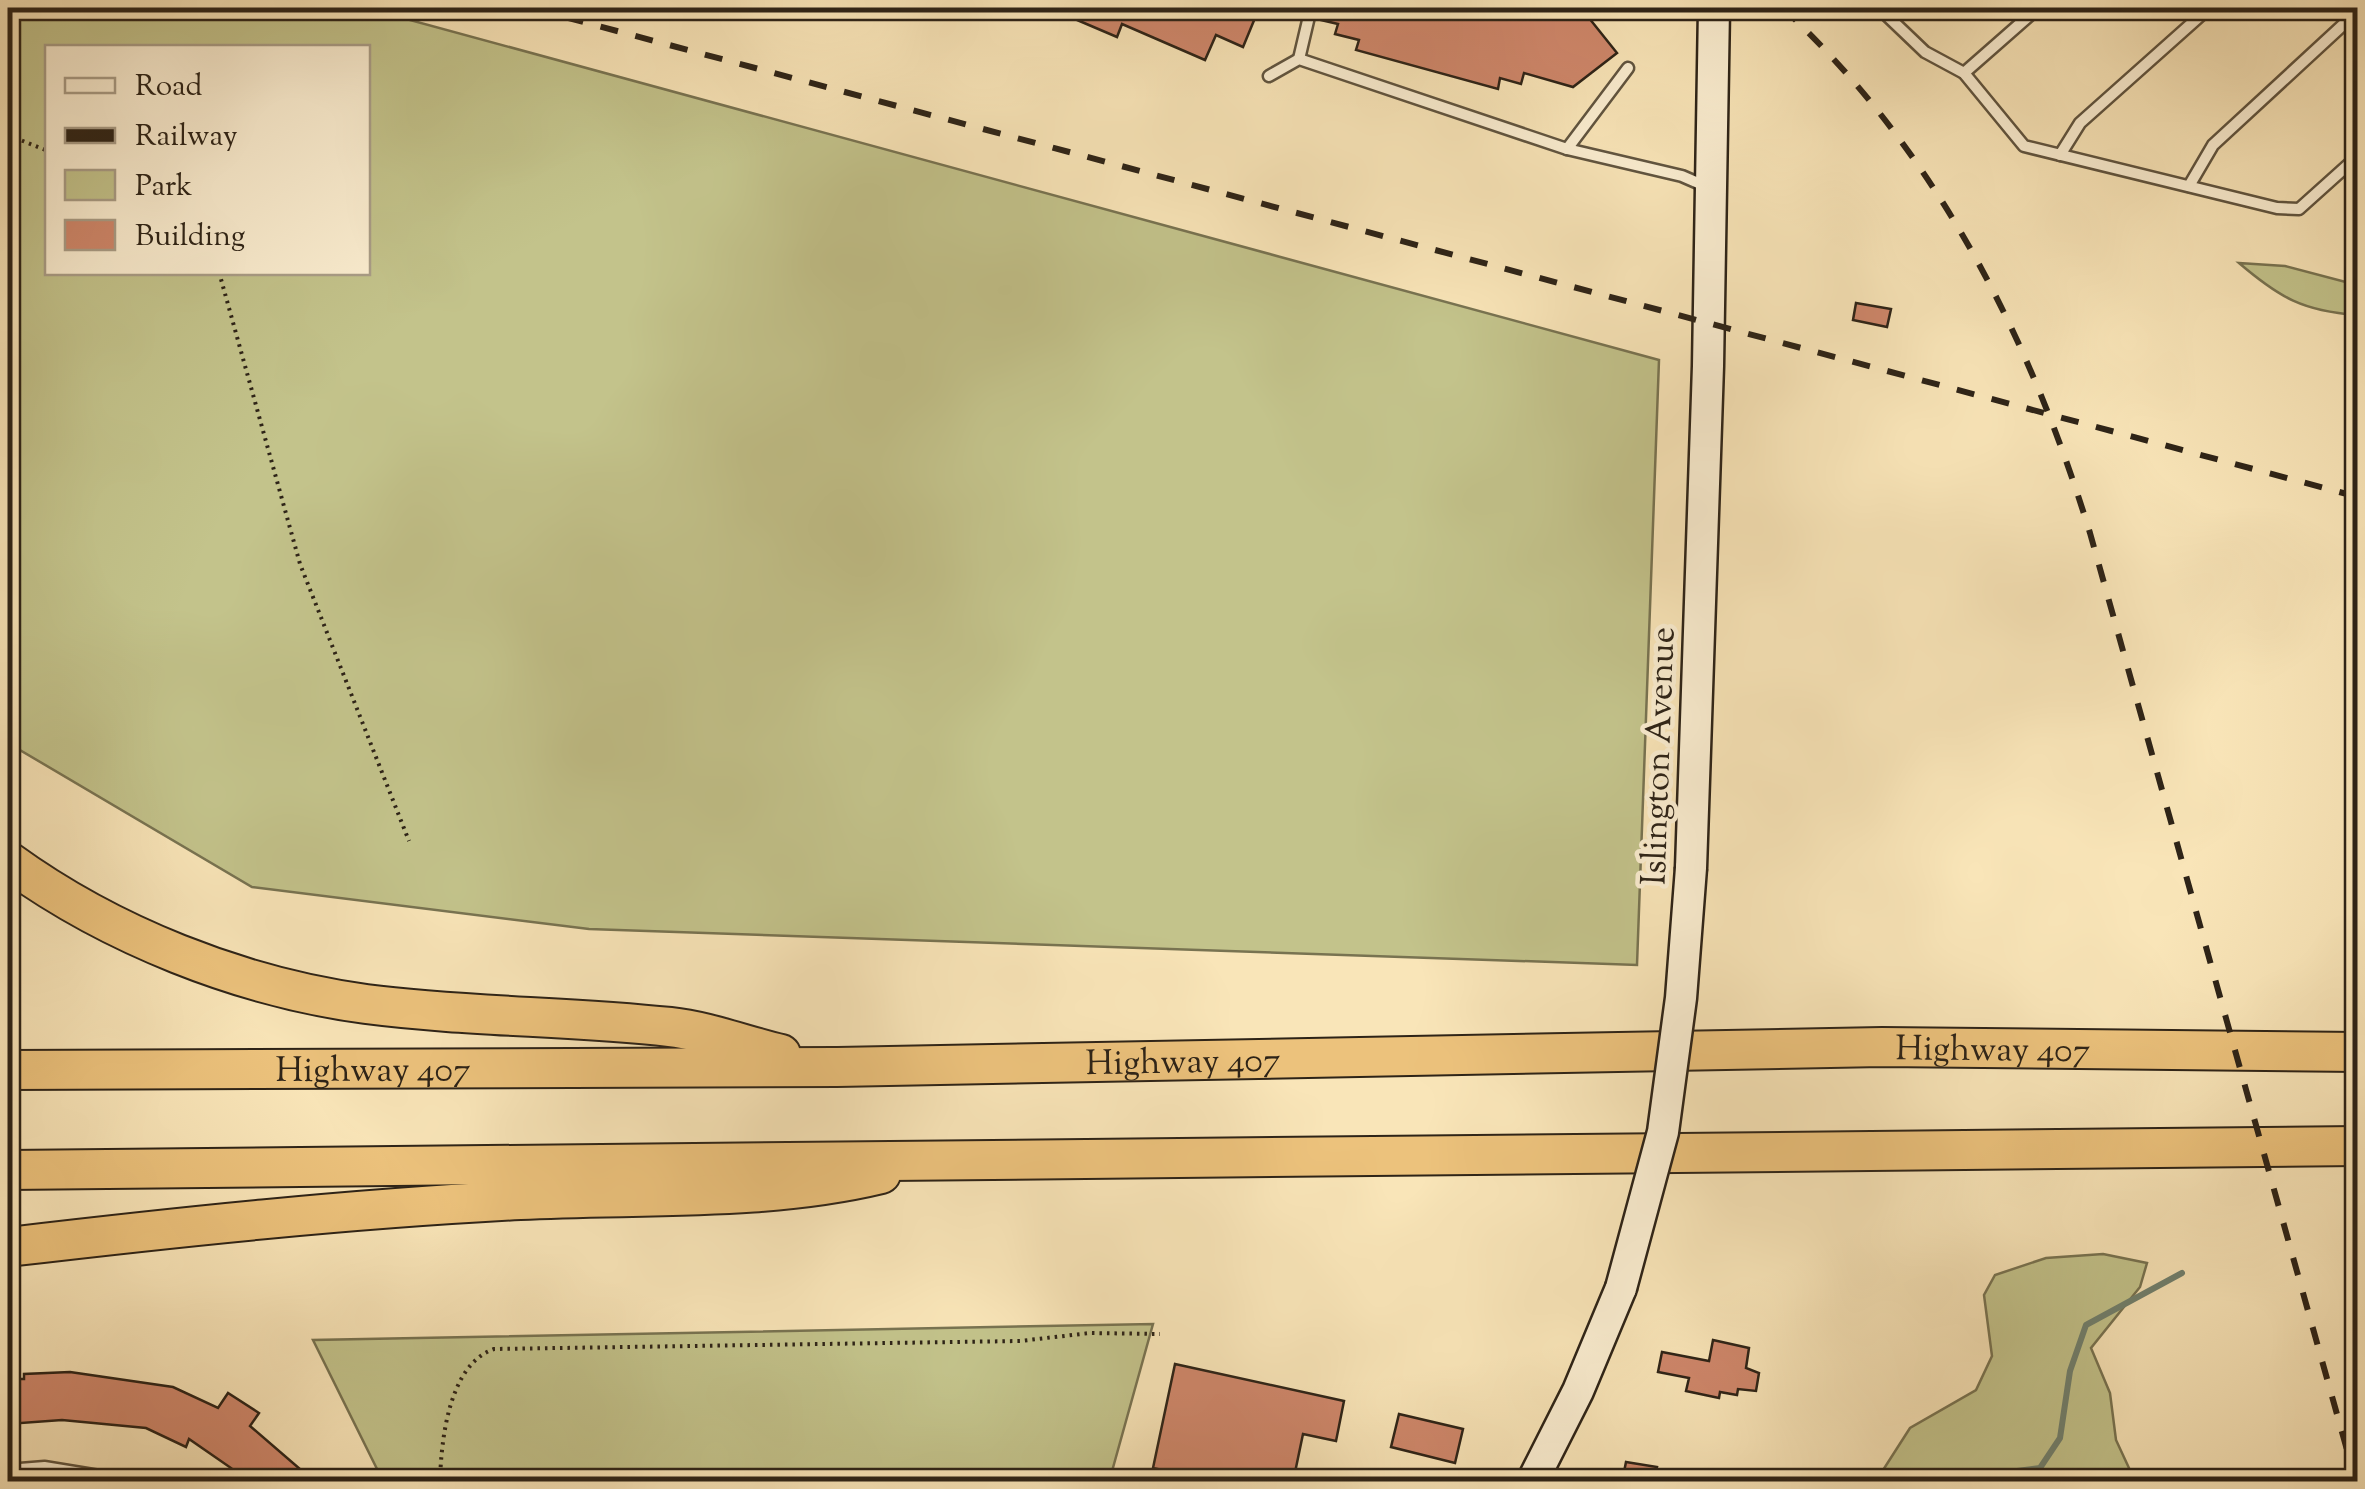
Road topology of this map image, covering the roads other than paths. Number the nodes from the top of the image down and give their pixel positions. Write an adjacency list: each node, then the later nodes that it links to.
1 (1311, 8): 7 (lane)
2 (1714, 8): 15 (main road, Islington Avenue)
3 (1880, 8): 9 (lane)
4 (2038, 8): 9 (lane)
5 (2210, 8): 12 (lane)
6 (2356, 11): 14 (lane)
7 (1300, 59): 10 (lane); 11 (lane)
8 (1628, 68): 11 (lane)
9 (1964, 73): 12 (lane)
10 (1270, 76)
11 (1567, 149): 15 (lane)
12 (2060, 155): 14 (lane)
13 (2358, 156): 14 (lane)
14 (2189, 186)
15 (1710, 189): 26 (main road, Islington Avenue, bridge)
16 (8, 861): 18 (highway)
17 (2358, 1052): 18 (highway, Highway 407)
18 (836, 1067): 19 (highway, Highway 407)
19 (8, 1070)
20 (2358, 1146): 21 (highway)
21 (946, 1158): 22 (highway); 23 (highway)
22 (8, 1170)
23 (8, 1247)
24 (8, 1474): 25 (street)
25 (106, 1482)
26 (1532, 1482)

